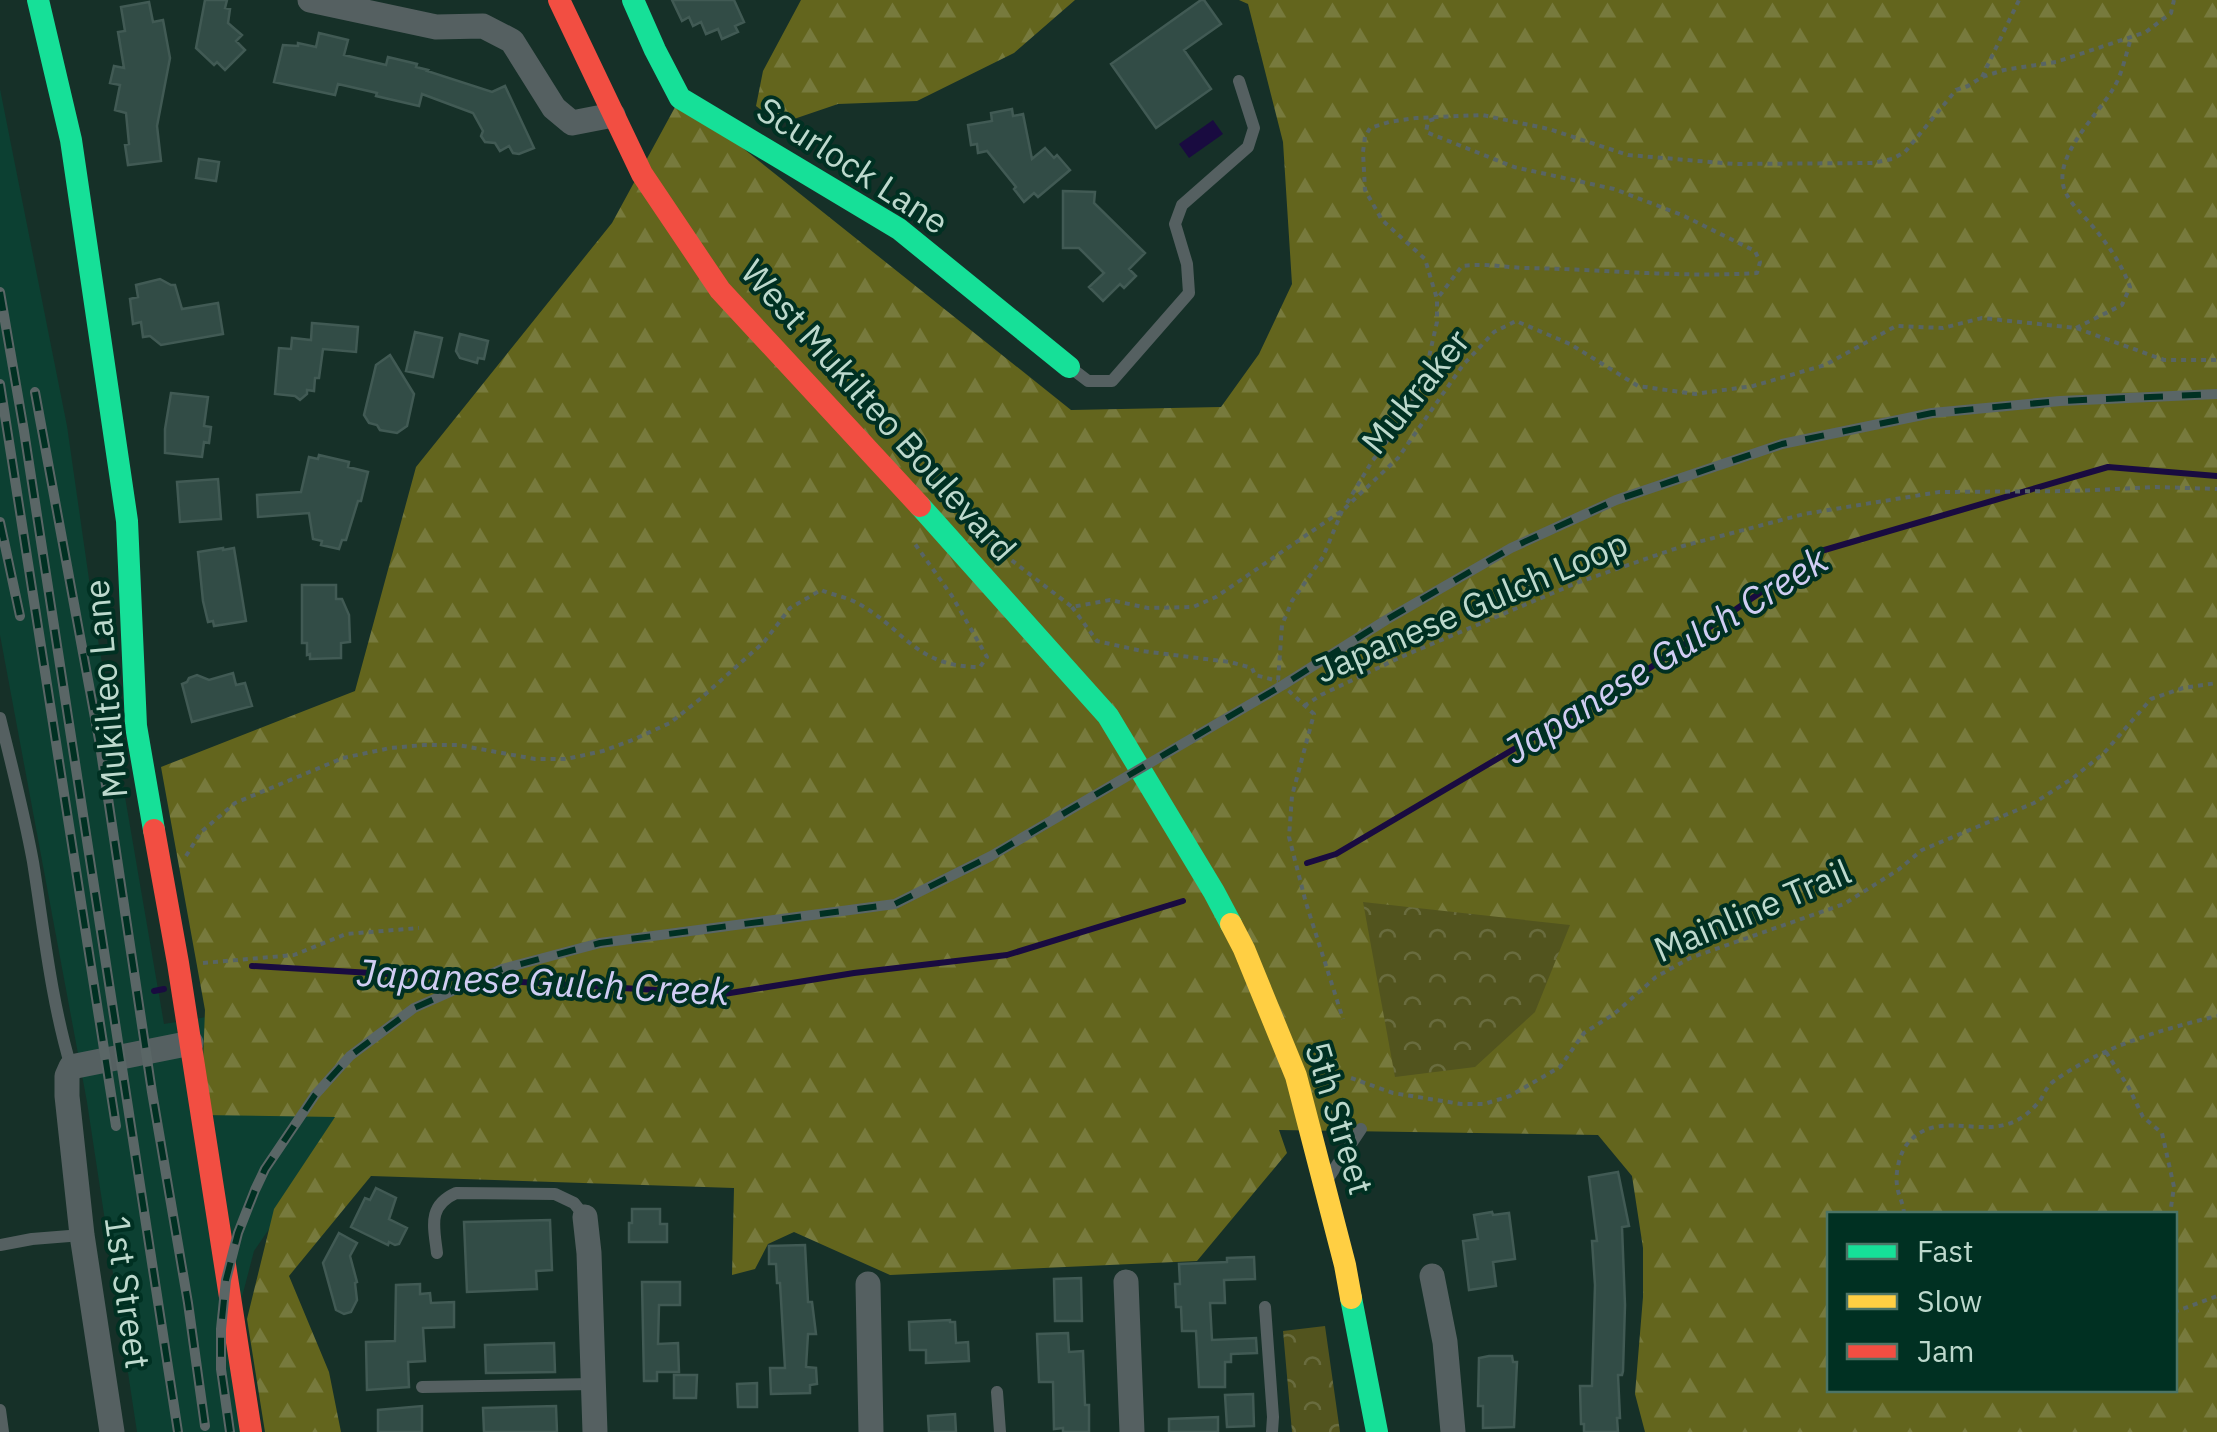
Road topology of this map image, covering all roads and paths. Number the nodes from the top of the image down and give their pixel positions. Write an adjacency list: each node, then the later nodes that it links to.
1 (38, 0): 26 (street, Mukilteo Lane)
2 (310, 0): 10 (street)
3 (559, 0): 10 (street, West Mukilteo Boulevard)
4 (633, 0): 15 (street, Scurlock Lane)
5 (2019, 0): 8 (path)
6 (2174, 0): 7 (path, Japanese Gulch Loop)
7 (2131, 38): 8 (path, Japanese Gulch Loop); 13 (path)
8 (1982, 76): 11 (path, Japanese Gulch Loop)
9 (1239, 81): 15 (lane)
10 (614, 115): 18 (street, West Mukilteo Boulevard)
11 (1443, 117): 12 (path, Japanese Gulch Loop); 12 (path)
12 (1437, 299): 17 (path, Japanese Gulch Loop)
13 (2076, 328): 14 (path, Mukraker); 17 (path, Mukraker)
14 (2217, 360)
15 (1069, 367)
16 (2217, 489): 23 (path, Japanese Gulch Loop)
17 (1343, 510): 20 (path); 21 (path, Japanese Gulch Loop)
18 (934, 524): 25 (street, West Mukilteo Boulevard); 26 (path)
19 (978, 539): 20 (path)
20 (1072, 606): 21 (path)
21 (1278, 681): 23 (path, Japanese Gulch Loop)
22 (2217, 683): 34 (path, Mainline Trail)
23 (1304, 706): 30 (path)
24 (0, 718): 33 (lane)
25 (1185, 841): 36 (street, 5th Street)
26 (165, 890): 28 (street, Mukilteo Lane)
27 (419, 928): 28 (path)
28 (178, 962): 31 (street, Mukilteo Lane)
29 (2217, 1016): 32 (path)
30 (1343, 1019)
31 (191, 1044): 33 (street); 55 (street, Mukilteo Lane)
32 (2106, 1052): 37 (path); 38 (path)
33 (71, 1067): 40 (street, 1st Street)
34 (1351, 1078)
35 (1361, 1129): 36 (lane)
36 (1325, 1183): 61 (street, 5th Street)
37 (1904, 1212)
38 (2170, 1212)
39 (585, 1216): 42 (lane); 49 (street)
40 (82, 1235): 41 (lane); 54 (street, 1st Street)
41 (0, 1245)
42 (437, 1253)
43 (1432, 1276): 62 (street)
44 (1126, 1282): 59 (street)
45 (868, 1284): 57 (street)
46 (2217, 1296): 48 (path)
47 (1265, 1307): 60 (lane)
48 (2177, 1311)
49 (593, 1384): 50 (lane); 56 (street)
50 (422, 1387)
51 (996, 1392): 58 (lane)
52 (0, 1410): 53 (lane)
53 (3, 1432)
54 (112, 1432)
55 (251, 1432)
56 (594, 1432)
57 (871, 1432)
58 (1000, 1432)
59 (1132, 1432)
60 (1272, 1432)
61 (1377, 1432)
62 (1453, 1432)

